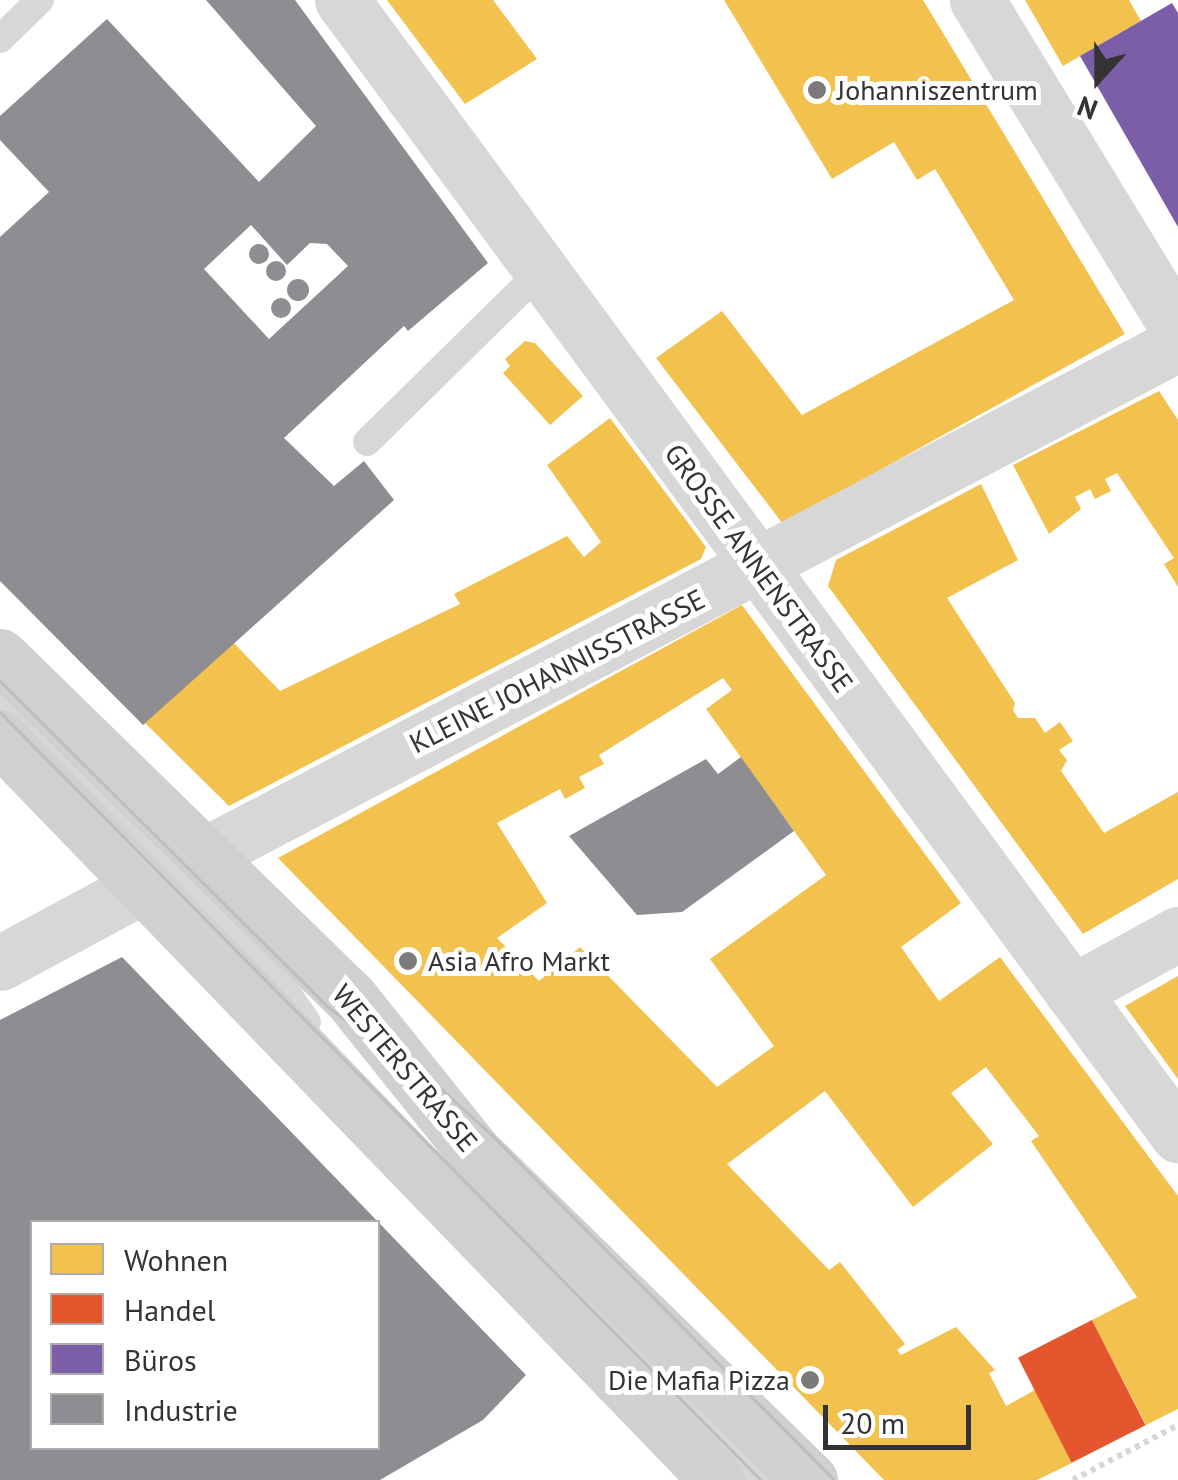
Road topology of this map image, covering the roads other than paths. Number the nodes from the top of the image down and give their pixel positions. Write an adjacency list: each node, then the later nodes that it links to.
1 (40, 0): 4 (lane)
2 (342, 0): 5 (street, GROSSE ANNENSTRASSE)
3 (977, 0): 6 (street)
4 (0, 39)
5 (541, 271): 8 (lane); 9 (street, GROSSE ANNENSTRASSE)
6 (1178, 328)
7 (1178, 344): 9 (street, KLEINE JOHANNISSTRASSE)
8 (367, 442)
9 (758, 567): 13 (street, KLEINE JOHANNISSTRASSE); 18 (street, GROSSE ANNENSTRASSE)
10 (0, 656): 13 (main road, WESTERSTRASSE)
11 (0, 698): 17 (lane)
12 (0, 738): 14 (main road, WESTERSTRASSE)
13 (200, 857): 19 (main road, WESTERSTRASSE)
14 (145, 885): 16 (street); 21 (main road, WESTERSTRASSE)
15 (1178, 934): 18 (street)
16 (0, 963)
17 (271, 970): 19 (lane); 22 (lane)
18 (1072, 992): 20 (street, GROSSE ANNENSTRASSE)
19 (399, 1060): 23 (main road, WESTERSTRASSE)
20 (1178, 1135)
21 (718, 1480)
22 (761, 1480)
23 (810, 1480)

